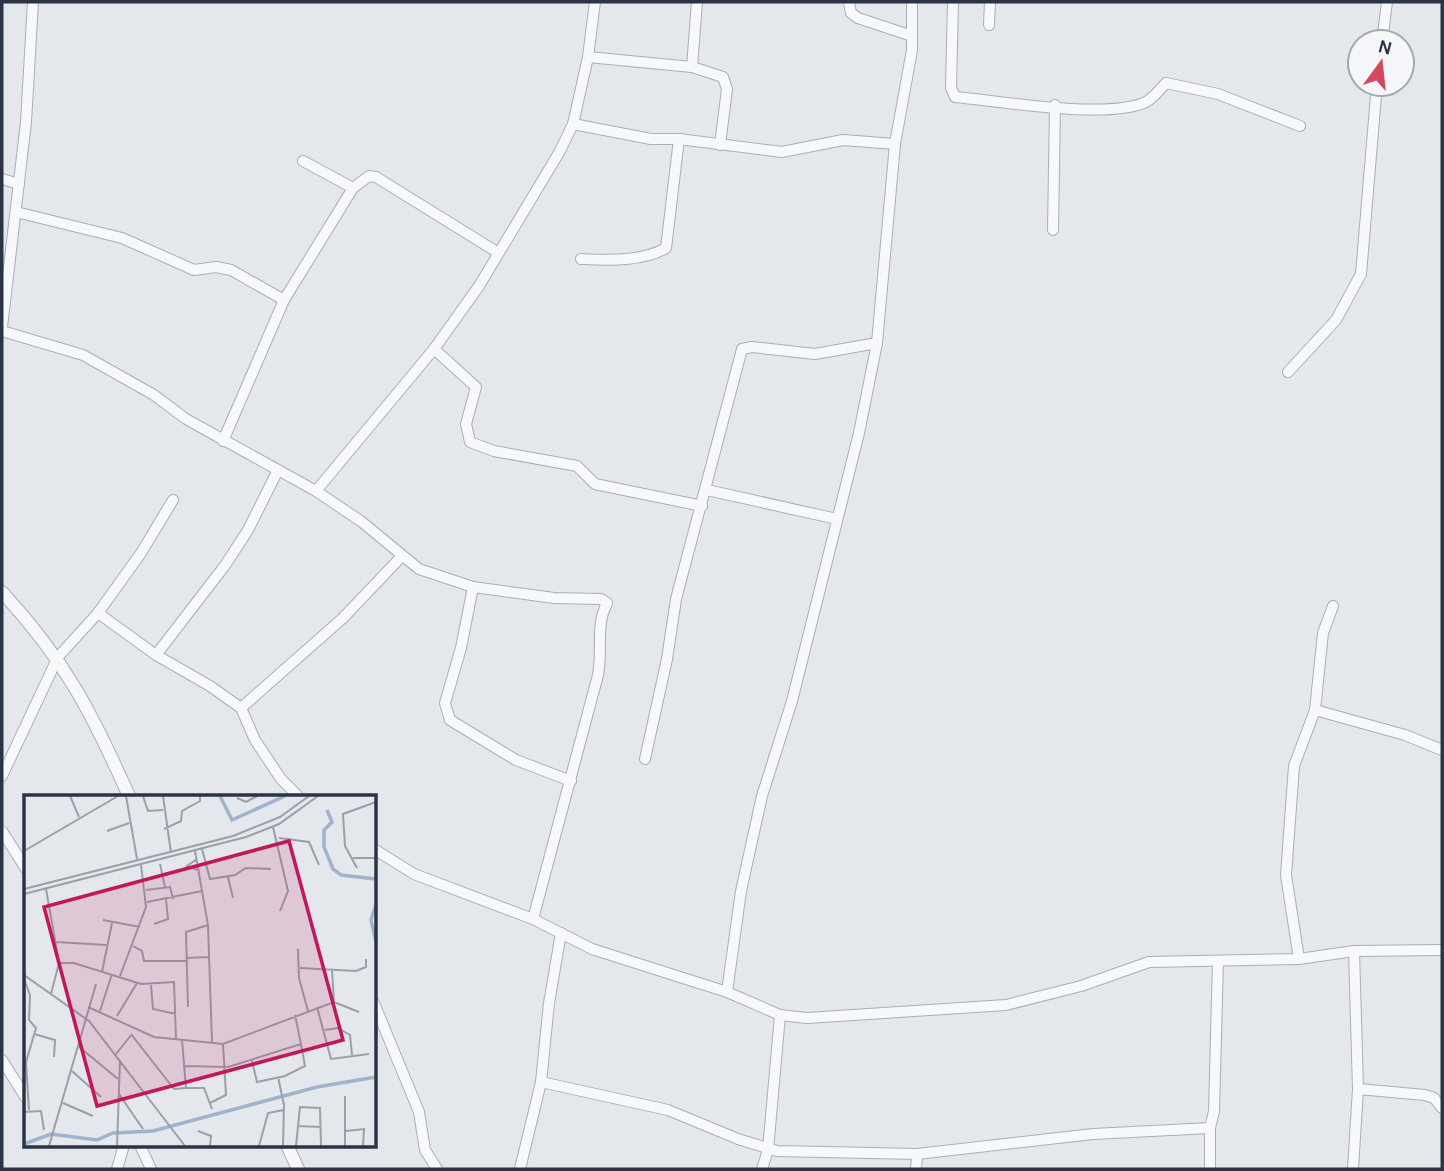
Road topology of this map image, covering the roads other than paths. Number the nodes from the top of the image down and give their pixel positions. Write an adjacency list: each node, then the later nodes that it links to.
1 (33, 2): 23 (street)
2 (595, 2): 12 (street)
3 (697, 2): 13 (street)
4 (849, 2): 11 (street)
5 (912, 2): 11 (street)
6 (953, 2): 15 (street)
7 (990, 2): 9 (street)
8 (1387, 2): 10 (street)
9 (989, 25)
10 (1384, 28)
11 (912, 36): 19 (street)
12 (588, 57): 13 (street); 16 (street)
13 (692, 67): 20 (street)
14 (1376, 98): 33 (street)
15 (1055, 105): 17 (street); 26 (street)
16 (573, 124): 18 (street); 27 (street)
17 (1300, 126)
18 (679, 139): 20 (street); 28 (street)
19 (895, 144): 20 (street); 31 (street)
20 (720, 145)
21 (303, 161): 24 (street)
22 (2, 179): 23 (street)
23 (19, 184): 25 (street)
24 (353, 188): 27 (street); 29 (street)
25 (16, 212): 29 (street); 30 (street)
26 (1053, 230)
27 (497, 252): 32 (street)
28 (581, 259)
29 (284, 300): 34 (street)
30 (2, 329): 34 (street)
31 (877, 343): 37 (street); 40 (street)
32 (434, 349): 36 (street); 39 (street)
33 (1288, 372)
34 (223, 441): 35 (street)
35 (278, 470): 36 (street); 46 (street)
36 (316, 491): 41 (street)
37 (707, 491): 39 (street); 40 (street)
38 (173, 500): 45 (street)
39 (702, 506): 51 (street)
40 (837, 519): 65 (street)
41 (402, 556): 42 (street); 48 (street)
42 (473, 587): 53 (street); 53 (street)
43 (2, 592): 47 (street)
44 (1333, 606): 49 (street)
45 (98, 612): 46 (street); 47 (street)
46 (156, 655): 48 (street)
47 (58, 657): 52 (street); 54 (street)
48 (241, 708): 55 (street)
49 (1315, 710): 50 (street); 63 (street)
50 (1442, 750)
51 (645, 760)
52 (2, 776)
53 (571, 780): 59 (street)
54 (129, 795)
55 (297, 795)
56 (2, 831): 58 (street)
57 (376, 850): 59 (street)
58 (24, 866)
59 (533, 919): 60 (street)
60 (561, 933): 65 (street); 69 (street)
61 (1442, 950): 62 (street)
62 (1354, 951): 63 (street); 70 (street)
63 (1299, 959): 64 (street)
64 (1218, 961): 67 (street); 73 (street)
65 (727, 992): 67 (street)
66 (376, 1008): 82 (street)
67 (780, 1015): 77 (street)
68 (2, 1060): 71 (street)
69 (541, 1082): 77 (street); 83 (street)
70 (1358, 1089): 72 (street); 87 (street)
71 (24, 1095)
72 (1442, 1108)
73 (1210, 1128): 78 (street); 86 (street)
74 (124, 1146): 79 (street)
75 (141, 1146): 80 (street)
76 (287, 1146): 81 (street)
77 (768, 1150): 78 (street); 84 (street)
78 (917, 1154): 85 (street)
79 (117, 1169)
80 (151, 1169)
81 (298, 1169)
82 (437, 1169)
83 (520, 1169)
84 (762, 1169)
85 (916, 1169)
86 (1210, 1169)
87 (1353, 1169)

